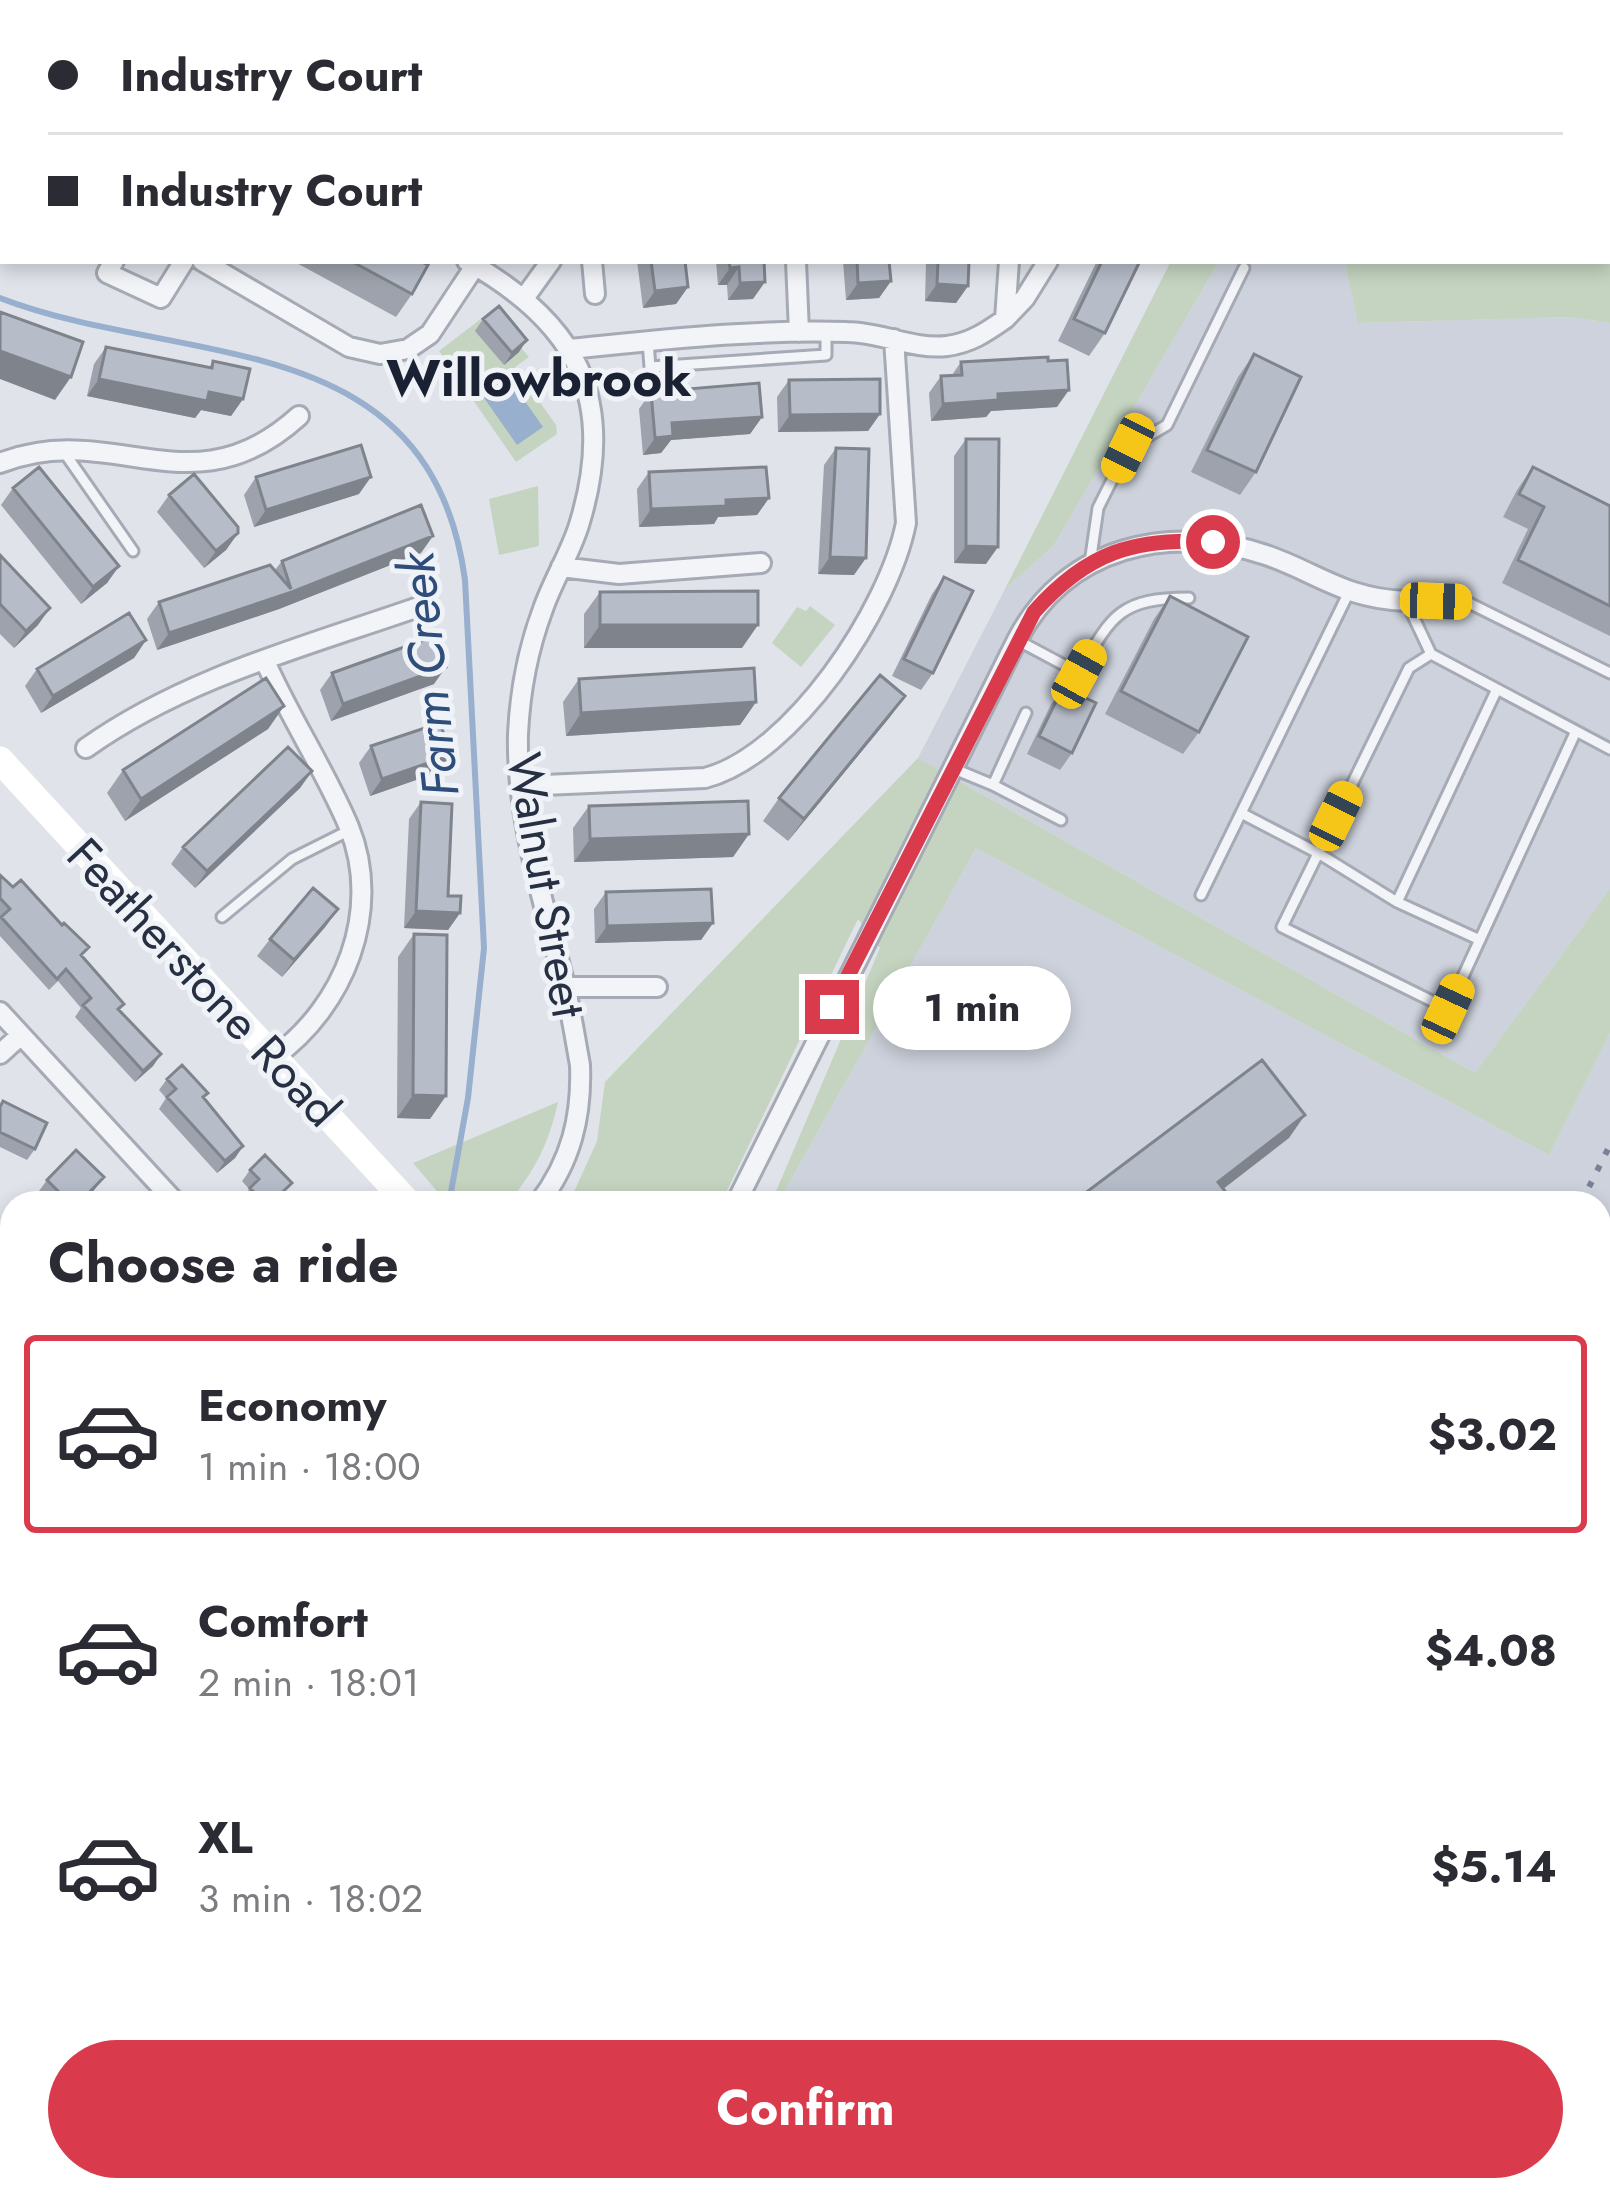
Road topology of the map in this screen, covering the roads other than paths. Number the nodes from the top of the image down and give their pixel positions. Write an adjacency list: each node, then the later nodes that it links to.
1 (112, 264): 2 (street)
2 (182, 264)
3 (207, 264): 4 (street)
4 (470, 264)
5 (473, 264): 13 (street, Walnut Street)
6 (549, 264): 13 (street)
7 (592, 264): 12 (street)
8 (796, 264): 16 (street)
9 (1009, 264): 14 (street)
10 (1046, 264): 14 (street)
11 (1244, 268): 25 (lane)
12 (595, 294)
13 (525, 297): 19 (street, Walnut Street)
14 (1005, 320): 17 (street)
15 (826, 331): 16 (street); 17 (street); 18 (lane)
16 (799, 332): 18 (street)
17 (894, 339): 43 (street)
18 (648, 342): 19 (street)
19 (569, 350): 26 (street, Walnut Street)
20 (299, 416): 21 (street)
21 (62, 449): 22 (street); 23 (lane)
22 (0, 463)
23 (133, 551)
24 (761, 562): 26 (street)
25 (1090, 563): 27 (street); 31 (street)
26 (561, 567): 43 (street, Walnut Street)
27 (1349, 592): 29 (street); 44 (lane)
28 (1189, 598): 31 (lane)
29 (1406, 601): 32 (lane); 34 (lane)
30 (427, 604): 33 (street)
31 (1017, 640): 41 (street)
32 (1431, 654): 35 (lane); 47 (lane)
33 (266, 661): 38 (street); 46 (street)
34 (1610, 673)
35 (1497, 689): 37 (lane); 49 (lane)
36 (1026, 713): 42 (lane)
37 (1576, 731): 39 (lane); 51 (lane)
38 (86, 748)
39 (1610, 749)
40 (0, 760): 57 (street, Featherstone Road)
41 (952, 768): 42 (lane); 61 (street)
42 (993, 784): 45 (lane)
43 (521, 785): 52 (street, Walnut Street)
44 (1241, 813): 47 (lane); 48 (lane)
45 (1061, 820)
46 (350, 830): 50 (lane); 57 (street)
47 (1318, 853): 49 (lane); 51 (lane)
48 (1201, 895)
49 (1396, 902): 51 (lane)
50 (222, 917)
51 (1480, 940)
52 (565, 987): 53 (street); 60 (street, Walnut Street)
53 (657, 987)
54 (0, 1012): 55 (street)
55 (20, 1035): 56 (street); 58 (street)
56 (0, 1054)
57 (274, 1057): 59 (street, Featherstone Road)
58 (165, 1191)
59 (397, 1191)
60 (546, 1191)
61 (742, 1191)

